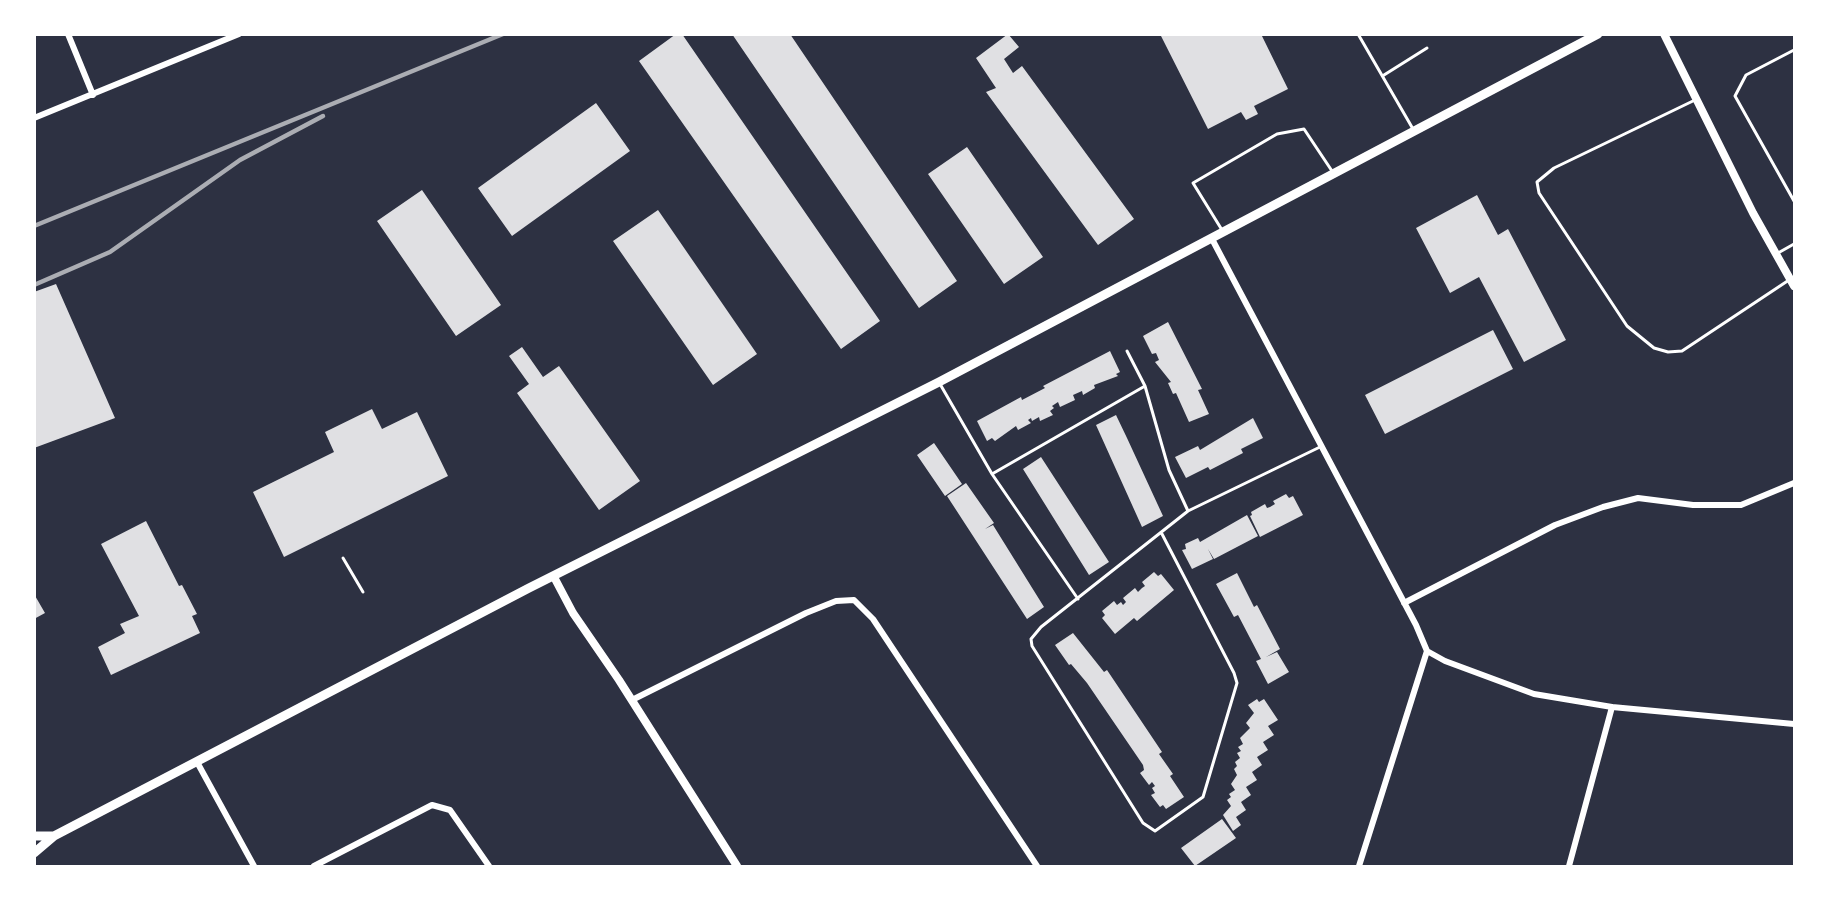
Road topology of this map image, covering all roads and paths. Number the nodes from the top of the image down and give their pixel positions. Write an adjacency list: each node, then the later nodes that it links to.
1 (68, 34): 9 (street)
2 (239, 34): 9 (street)
3 (1358, 34): 8 (lane)
4 (1598, 34): 12 (main road)
5 (1664, 34): 10 (street)
6 (1428, 48): 8 (lane)
7 (1794, 50): 14 (lane)
8 (1384, 75): 12 (lane)
9 (93, 95): 11 (street)
10 (1695, 100): 18 (street); 19 (lane)
11 (34, 118)
12 (1414, 130): 13 (main road)
13 (1333, 172): 15 (main road); 15 (lane)
14 (1794, 201)
15 (1223, 233): 16 (main road)
16 (1212, 239): 21 (main road); 23 (street)
17 (1794, 244): 18 (lane)
18 (1777, 254): 19 (street)
19 (1792, 283)
20 (1127, 351): 22 (lane)
21 (939, 382): 24 (lane); 29 (main road)
22 (1145, 386): 24 (lane); 26 (lane)
23 (1320, 447): 26 (lane); 32 (street)
24 (992, 474): 31 (lane)
25 (1794, 483): 32 (street)
26 (1188, 511): 27 (lane)
27 (1162, 534): 31 (lane); 31 (lane)
28 (343, 558): 30 (lane)
29 (554, 577): 34 (street); 37 (main road)
30 (363, 592)
31 (1078, 599)
32 (1404, 603): 33 (street)
33 (1426, 651): 35 (street); 46 (street)
34 (632, 700): 44 (street); 45 (street)
35 (1612, 707): 36 (street); 47 (street)
36 (1794, 724)
37 (197, 762): 39 (main road); 41 (street)
38 (34, 836): 39 (main road)
39 (54, 836): 40 (main road)
40 (34, 853)
41 (254, 867)
42 (314, 867): 43 (street)
43 (489, 867)
44 (737, 867)
45 (1037, 867)
46 (1359, 867)
47 (1569, 867)

